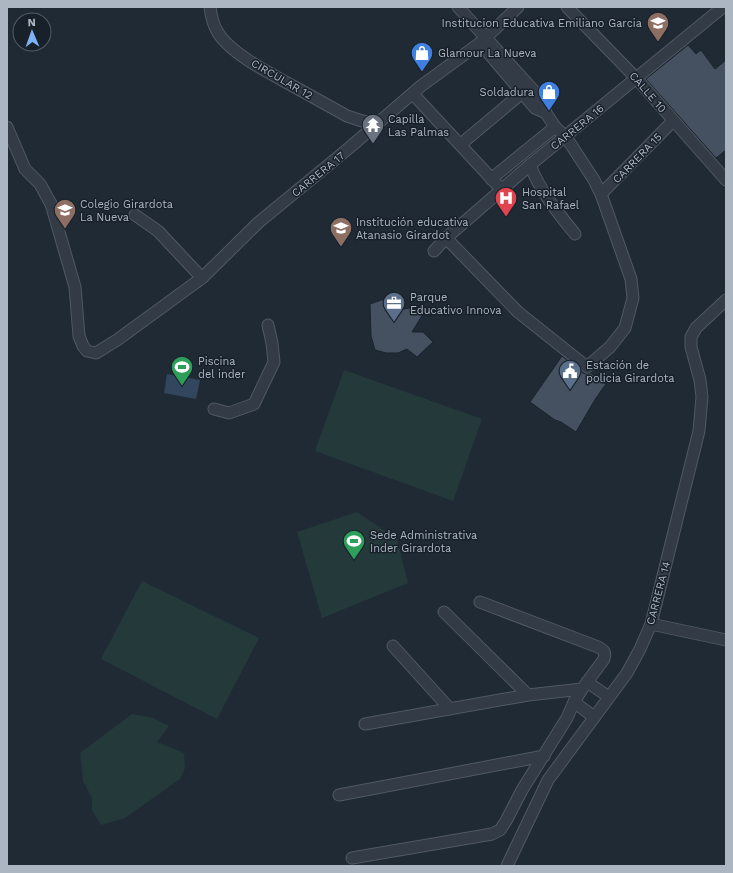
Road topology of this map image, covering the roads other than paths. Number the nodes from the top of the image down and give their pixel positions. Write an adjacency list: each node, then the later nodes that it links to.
1 (210, 7): 12 (street, CIRCULAR 12)
2 (458, 7): 6 (street)
3 (518, 7): 6 (street, CARRERA 17)
4 (567, 7): 7 (street, CALLE 10)
5 (723, 7): 7 (street, CARRERA 16)
6 (483, 40): 8 (street); 9 (street, CARRERA 17); 10 (street)
7 (637, 79): 11 (street, CALLE 10); 15 (street, CARRERA 16)
8 (522, 93): 10 (street); 16 (street)
9 (413, 94): 12 (street, CARRERA 17); 16 (street)
10 (546, 114): 14 (street)
11 (673, 121): 19 (street, CALLE 10); 21 (street, CARRERA 15)
12 (378, 123): 26 (street, CARRERA 17)
13 (7, 127): 26 (street, CARRERA 17)
14 (555, 127): 15 (street); 18 (street)
15 (566, 137): 17 (street, CARRERA 16); 21 (street)
16 (461, 144): 18 (street)
17 (530, 166): 20 (street, CARRERA 16); 23 (street)
18 (491, 179): 20 (street)
19 (726, 180)
20 (502, 190): 24 (street, CARRERA 16)
21 (601, 194): 24 (street)
22 (135, 215): 26 (street)
23 (575, 234)
24 (446, 238): 25 (street, CARRERA 16)
25 (434, 251)
26 (202, 278)
27 (726, 300): 32 (street, CARRERA 14)
28 (268, 325): 29 (street)
29 (214, 409)
30 (480, 602): 35 (street)
31 (444, 612): 36 (street)
32 (651, 624): 33 (street); 37 (street, CARRERA 14)
33 (726, 640)
34 (393, 646): 39 (street)
35 (584, 685): 36 (street); 37 (street); 38 (street)
36 (528, 695): 39 (street)
37 (609, 697): 40 (street, CARRERA 14)
38 (574, 702): 40 (street); 42 (street)
39 (450, 709): 41 (street)
40 (594, 717): 45 (street, CARRERA 14)
41 (365, 724)
42 (544, 756): 43 (street); 44 (street)
43 (338, 795)
44 (352, 858)
45 (507, 866)

